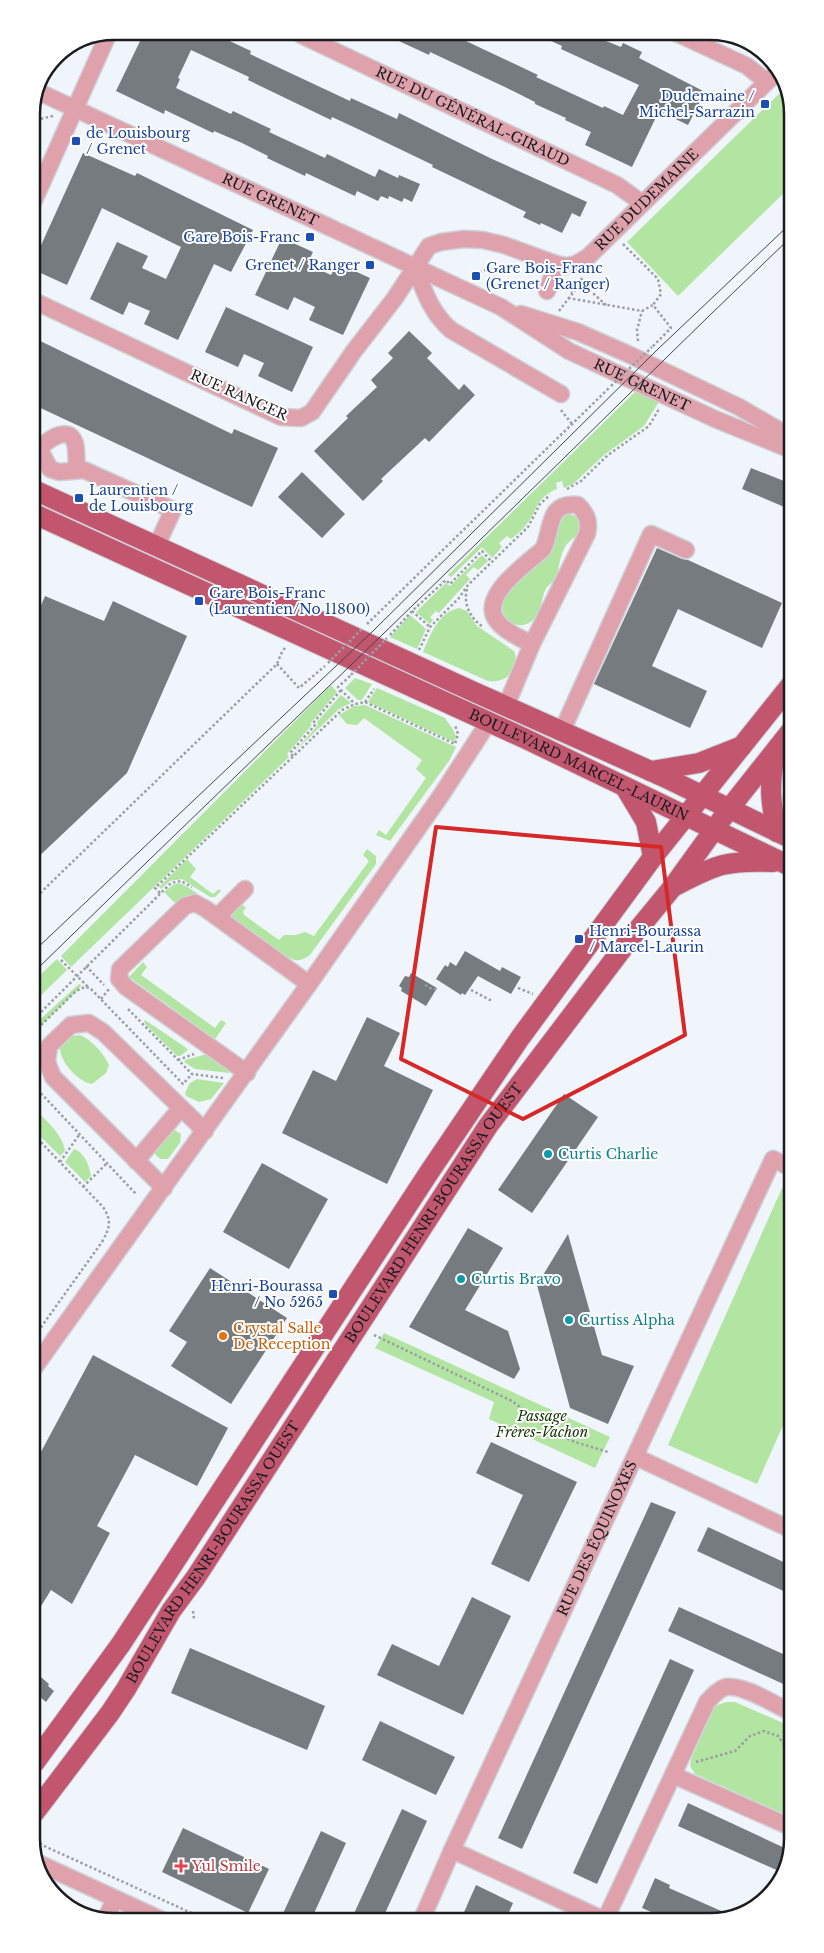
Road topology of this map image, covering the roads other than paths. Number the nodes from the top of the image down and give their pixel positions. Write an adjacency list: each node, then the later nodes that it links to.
1 (312, 40): 8 (street, RUE DU GÉNÉRAL-GIRAUD)
2 (691, 40): 4 (street)
3 (105, 41): 6 (street)
4 (772, 77): 8 (street, RUE DUDEMAINE)
5 (43, 94): 6 (street, RUE GRENET)
6 (75, 108): 7 (street); 10 (street, RUE GRENET)
7 (40, 187)
8 (642, 203): 9 (street, RUE DUDEMAINE)
9 (556, 264): 10 (street, RUE DUDEMAINE); 11 (street)
10 (415, 267): 12 (street, RUE RANGER); 13 (street, RUE GRENET); 14 (street)
11 (548, 291)
12 (40, 304)
13 (501, 307): 15 (street, RUE GRENET); 17 (street, RUE GRENET)
14 (561, 402)
15 (784, 433)
16 (40, 446): 19 (street)
17 (784, 447)
18 (40, 453): 20 (street)
19 (77, 470): 20 (street); 23 (street)
20 (59, 472): 21 (street)
21 (40, 492): 23 (main road, BOULEVARD MARCEL-LAURIN)
22 (40, 517): 28 (main road, BOULEVARD MARCEL-LAURIN)
23 (157, 545): 27 (main road, BOULEVARD MARCEL-LAURIN)
24 (686, 550): 29 (street)
25 (532, 644): 25 (street); 27 (street)
26 (784, 694): 31 (main road, BOULEVARD HENRI-BOURASSA OUEST)
27 (506, 706): 29 (main road, BOULEVARD MARCEL-LAURIN)
28 (488, 723): 34 (main road, BOULEVARD MARCEL-LAURIN); 46 (street)
29 (562, 731): 33 (main road, BOULEVARD MARCEL-LAURIN)
30 (784, 740): 32 (main road, BOULEVARD HENRI-BOURASSA OUEST)
31 (742, 746): 33 (main road); 35 (main road, BOULEVARD HENRI-BOURASSA OUEST)
32 (775, 751): 36 (main road, BOULEVARD HENRI-BOURASSA OUEST); 39 (main road)
33 (651, 771): 35 (main road, BOULEVARD MARCEL-LAURIN)
34 (625, 786): 37 (main road, BOULEVARD MARCEL-LAURIN); 40 (main road)
35 (703, 796): 36 (main road, BOULEVARD MARCEL-LAURIN); 37 (main road, BOULEVARD HENRI-BOURASSA OUEST)
36 (729, 809): 38 (main road, BOULEVARD HENRI-BOURASSA OUEST); 39 (main road, BOULEVARD MARCEL-LAURIN)
37 (686, 816): 38 (main road, BOULEVARD MARCEL-LAURIN); 40 (main road, BOULEVARD HENRI-BOURASSA OUEST)
38 (715, 830): 41 (main road, BOULEVARD MARCEL-LAURIN); 43 (main road, BOULEVARD HENRI-BOURASSA OUEST)
39 (784, 835)
40 (653, 857): 57 (main road, BOULEVARD HENRI-BOURASSA OUEST)
41 (784, 864)
42 (784, 865): 43 (main road)
43 (672, 888): 59 (main road, BOULEVARD HENRI-BOURASSA OUEST)
44 (245, 890): 45 (street)
45 (217, 917): 46 (street); 47 (street)
46 (309, 984): 47 (street)
47 (247, 1073): 49 (street)
48 (181, 1108): 49 (street); 50 (street); 50 (street)
49 (205, 1131): 52 (street)
50 (136, 1161): 52 (street)
51 (784, 1164): 54 (street, RUE DES ÉQUINOXES)
52 (164, 1188): 53 (street)
53 (40, 1341)
54 (636, 1457): 55 (street); 61 (street, RUE DES ÉQUINOXES)
55 (784, 1526)
56 (784, 1709): 58 (street)
57 (40, 1755)
58 (673, 1776): 60 (street); 68 (street)
59 (40, 1807)
60 (784, 1824)
61 (452, 1850): 66 (street, RUE DES ÉQUINOXES); 67 (street)
62 (46, 1867): 63 (street)
63 (114, 1899): 64 (street); 65 (street)
64 (108, 1913)
65 (141, 1913)
66 (425, 1913)
67 (589, 1913)
68 (608, 1913)

